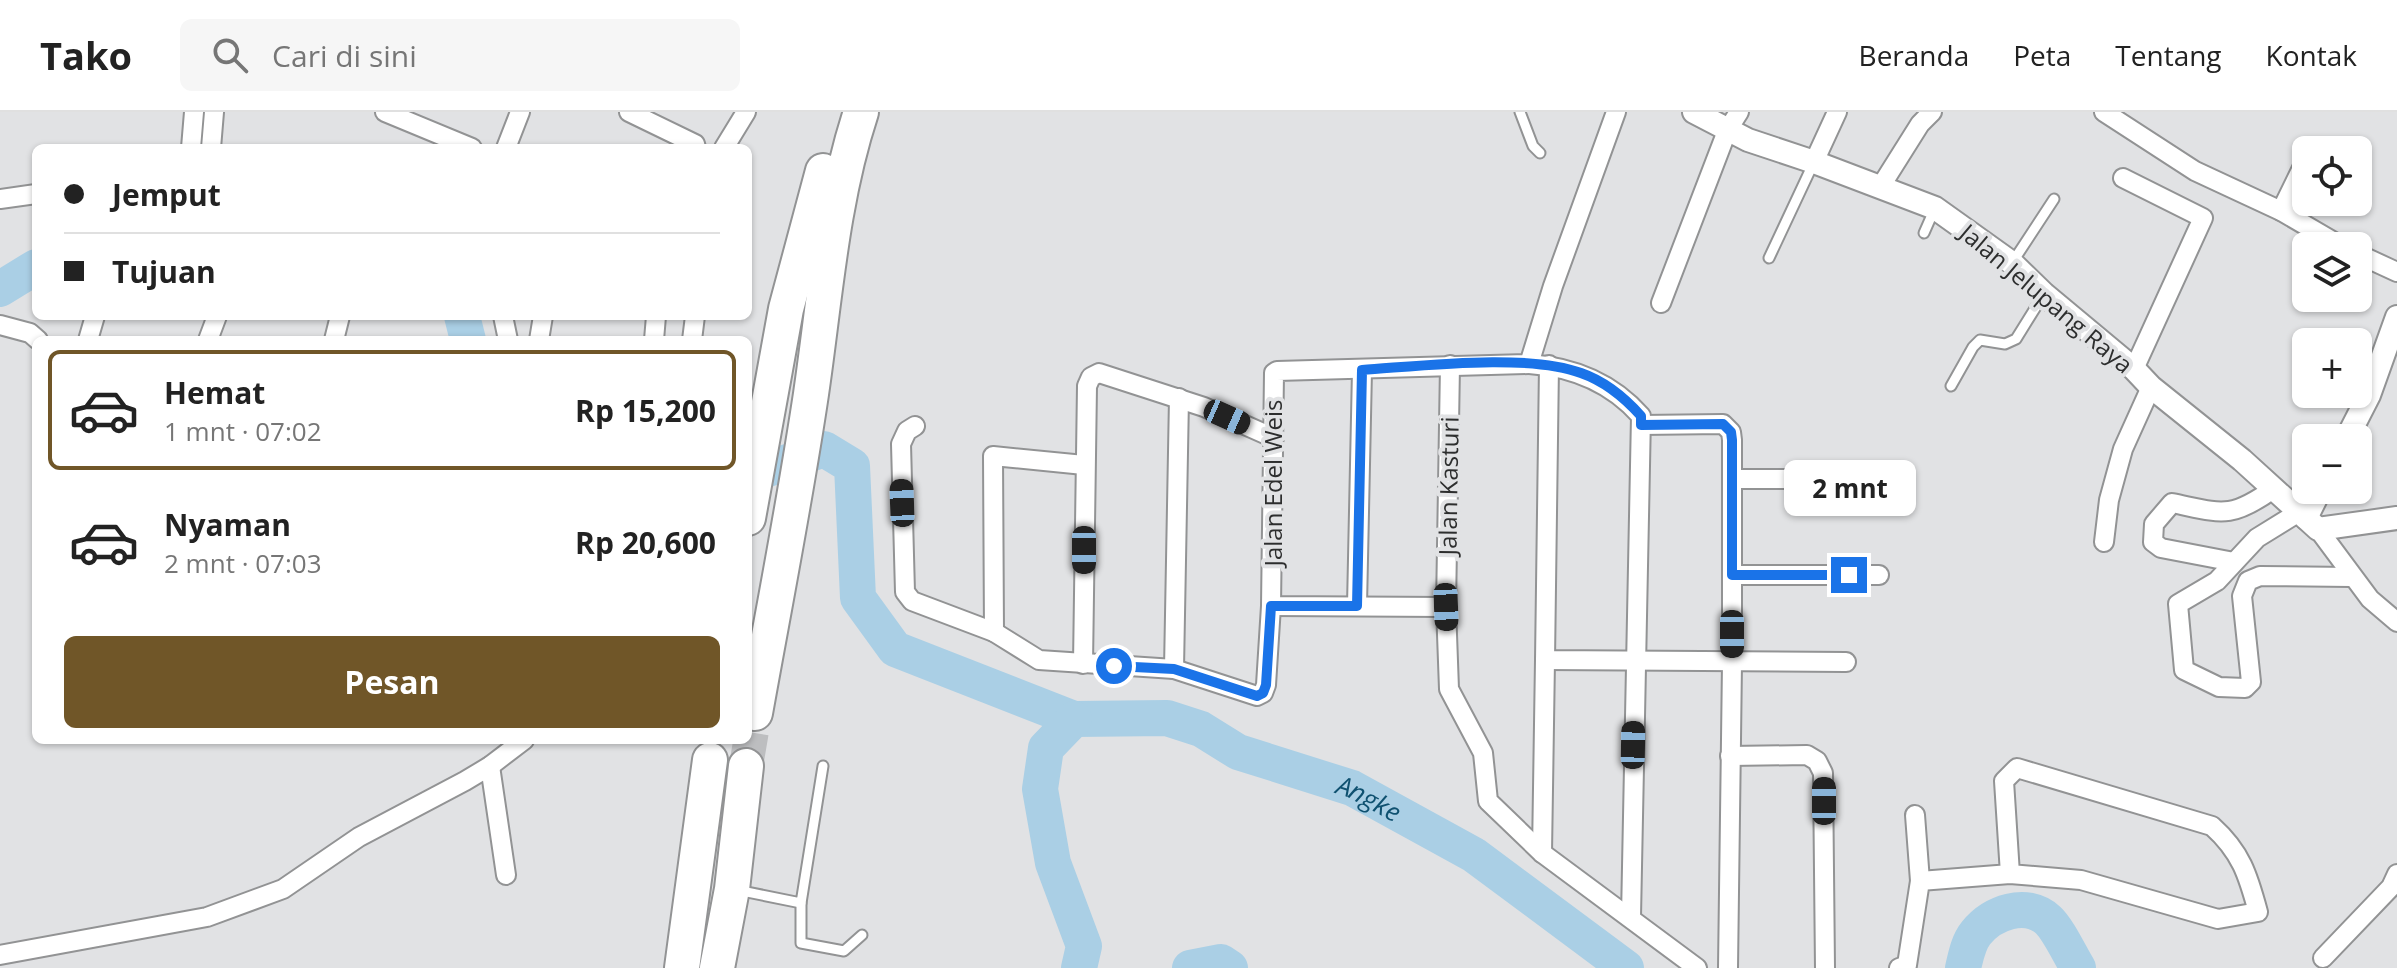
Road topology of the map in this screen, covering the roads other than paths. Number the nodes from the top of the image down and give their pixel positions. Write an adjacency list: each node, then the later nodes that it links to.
1 (194, 112): 18 (street)
2 (214, 112): 19 (street)
3 (385, 112): 16 (street)
4 (520, 112): 21 (street)
5 (629, 112): 22 (street)
6 (746, 112): 23 (street)
7 (838, 112): 61 (highway)
8 (861, 112): 81 (highway)
9 (1520, 112): 24 (lane)
10 (1616, 112): 45 (street)
11 (1694, 112): 17 (street, Jalan Jelupang Raya)
12 (1739, 112): 17 (street)
13 (1837, 112): 25 (street)
14 (1932, 112): 27 (street)
15 (2104, 112): 33 (street)
16 (415, 118): 20 (street)
17 (1727, 131): 25 (street, Jalan Jelupang Raya); 41 (street)
18 (191, 144)
19 (211, 144)
20 (464, 144)
21 (508, 144)
22 (695, 144)
23 (726, 144)
24 (1540, 153)
25 (1814, 162): 27 (street, Jalan Jelupang Raya); 36 (lane)
26 (2123, 178): 48 (street)
27 (1881, 186): 32 (street, Jalan Jelupang Raya)
28 (2292, 189): 33 (street)
29 (32, 195): 30 (street)
30 (0, 199)
31 (2054, 199): 38 (lane)
32 (1935, 208): 35 (lane); 38 (street, Jalan Jelupang Raya)
33 (2281, 211): 34 (street)
34 (2317, 232)
35 (1924, 233)
36 (1769, 258)
37 (2372, 260): 39 (street)
38 (2012, 263): 40 (street, Jalan Jelupang Raya)
39 (2397, 272)
40 (2044, 294): 48 (street, Jalan Jelupang Raya); 50 (lane)
41 (1661, 303)
42 (2397, 317): 53 (street)
43 (0, 325): 44 (street)
44 (33, 336)
45 (1529, 364): 46 (street, Jalan Edel Weis); 47 (street, Jalan Edel Weis)
46 (1450, 365): 49 (street, Jalan Edel Weis); 72 (street, Jalan Kasturi)
47 (1549, 365): 54 (street, Jalan Edel Weis); 76 (street)
48 (2134, 369): 51 (street, Jalan Jelupang Raya)
49 (1362, 370): 56 (street, Jalan Edel Weis); 71 (street)
50 (1951, 386)
51 (2151, 387): 60 (street, Jalan Jelupang Raya); 65 (street)
52 (1179, 398): 56 (street); 57 (street); 80 (street)
53 (2354, 424)
54 (1641, 425): 58 (street); 75 (street)
55 (915, 426): 74 (street)
56 (1274, 438): 70 (street, Jalan Edel Weis)
57 (1084, 465): 74 (street); 79 (street)
58 (1732, 479): 59 (street); 67 (street)
59 (1825, 479)
60 (2273, 489): 64 (street, Jalan Jelupang Raya); 66 (street)
61 (752, 494)
62 (2314, 504): 64 (street)
63 (2397, 518): 64 (street)
64 (2308, 520): 66 (street); 69 (street, Jalan Jelupang Raya)
65 (2104, 542)
66 (2234, 562): 69 (street)
67 (1732, 575): 68 (street); 78 (street)
68 (1879, 575)
69 (2351, 577): 73 (street, Jalan Jelupang Raya)
70 (1271, 606): 71 (street); 80 (street, Jalan Edel Weis)
71 (1357, 606): 72 (street)
72 (1446, 607): 89 (street, Jalan Kasturi)
73 (2397, 622)
74 (994, 632): 79 (street)
75 (1635, 659): 76 (street); 78 (street); 96 (street)
76 (1545, 660): 89 (street)
77 (1846, 662): 78 (street)
78 (1732, 663): 83 (street)
79 (1083, 664): 80 (street)
80 (1174, 669)
81 (755, 713)
82 (519, 744): 85 (street)
83 (1730, 756): 103 (street); 104 (street)
84 (710, 760): 93 (highway)
85 (490, 766): 92 (street); 98 (street)
86 (746, 766): 93 (highway)
87 (823, 766): 95 (lane)
88 (1915, 815): 94 (street)
89 (1542, 853): 96 (street, Jalan Kasturi)
90 (2010, 874): 90 (street); 94 (street)
91 (2397, 874): 99 (street)
92 (506, 875)
93 (713, 879): 95 (lane); 100 (highway); 101 (highway)
94 (1920, 881): 105 (street)
95 (801, 903): 97 (lane)
96 (1631, 917): 102 (street, Jalan Kasturi)
97 (862, 935)
98 (0, 955)
99 (2323, 958)
100 (682, 968)
101 (717, 968)
102 (1697, 968)
103 (1728, 968)
104 (1825, 968)
105 (1899, 968)

